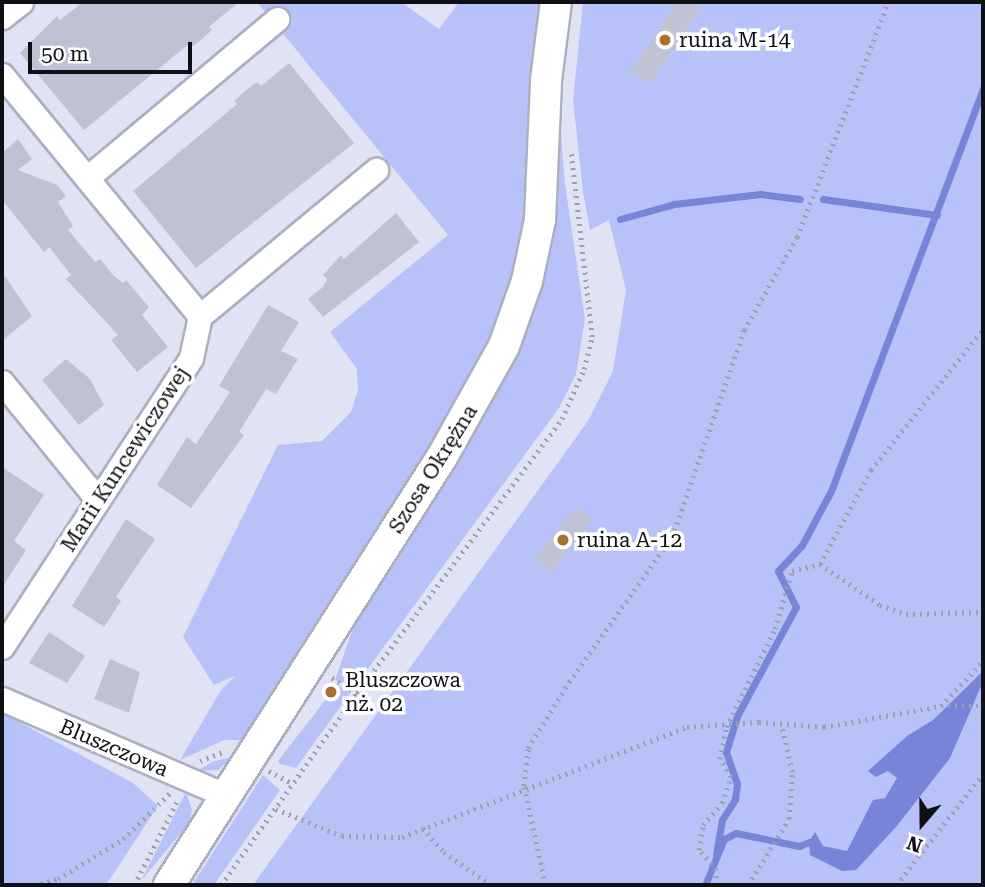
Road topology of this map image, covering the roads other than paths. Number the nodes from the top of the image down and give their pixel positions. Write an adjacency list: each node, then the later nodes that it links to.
1 (21, 2): 3 (street)
2 (556, 2): 13 (street, Szosa Okrężna)
3 (2, 17)
4 (277, 19): 7 (street)
5 (2, 75): 7 (street)
6 (376, 170): 8 (street)
7 (87, 178): 8 (street)
8 (200, 316): 10 (street, Marii Kuncewiczowej)
9 (2, 382): 10 (street)
10 (97, 499): 11 (street, Marii Kuncewiczowej)
11 (2, 647)
12 (2, 699): 13 (street, Bluszczowa)
13 (227, 796): 14 (street, Szosa Okrężna)
14 (169, 885)

